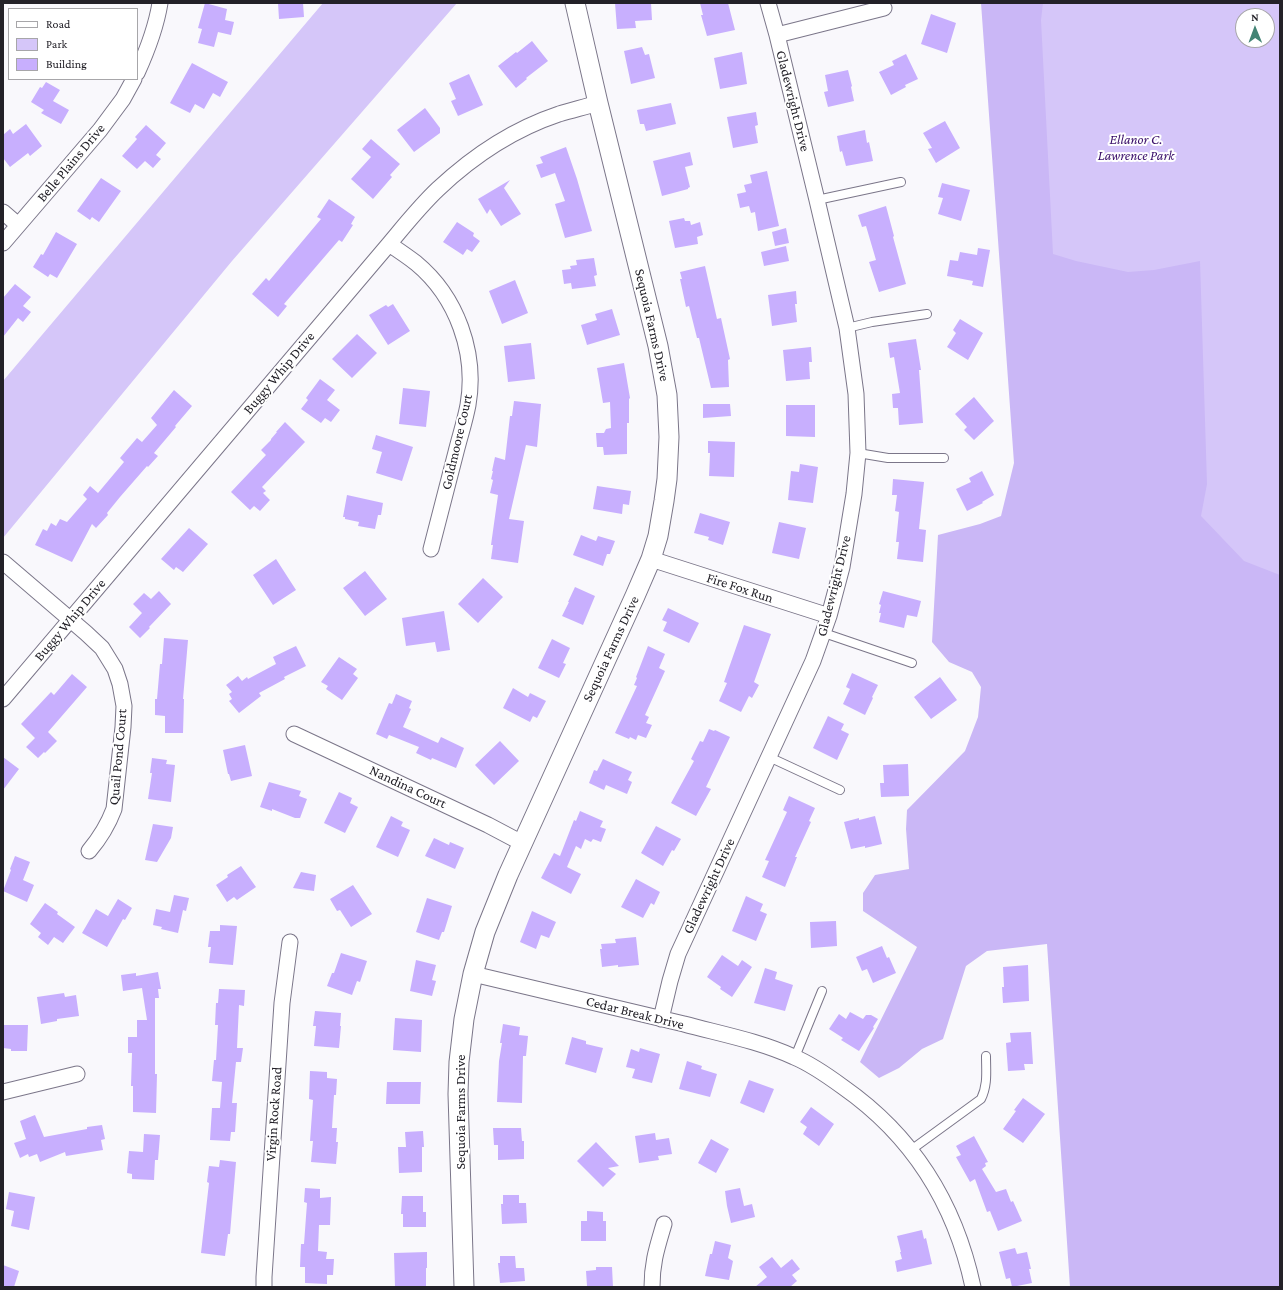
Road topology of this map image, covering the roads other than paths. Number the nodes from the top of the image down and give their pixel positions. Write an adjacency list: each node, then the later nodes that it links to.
1 (575, 3): 8 (street, Sequoia Farms Drive)
2 (768, 3): 5 (street, Gladewright Drive)
3 (158, 4): 6 (street)
4 (884, 8): 5 (street)
5 (777, 35): 10 (street, Gladewright Drive)
6 (138, 71)
7 (133, 80): 12 (street, Belle Plains Drive)
8 (598, 103): 14 (street, Buggy Whip Drive); 20 (street, Sequoia Farms Drive)
9 (902, 182): 10 (lane)
10 (817, 200): 16 (street, Gladewright Drive)
11 (3, 212): 12 (street)
12 (18, 225): 13 (street, Belle Plains Drive)
13 (3, 243)
14 (389, 244): 19 (street, Goldmoore Court); 23 (street, Buggy Whip Drive)
15 (927, 314): 16 (lane)
16 (847, 328): 17 (street, Gladewright Drive)
17 (858, 453): 18 (lane); 22 (street, Gladewright Drive)
18 (944, 458)
19 (431, 549)
20 (651, 559): 22 (street, Fire Fox Run); 30 (street, Sequoia Farms Drive)
21 (3, 562): 23 (street, Quail Pond Court)
22 (829, 616): 24 (street, Gladewright Drive)
23 (70, 620): 26 (street, Buggy Whip Drive); 31 (street, Quail Pond Court)
24 (824, 633): 25 (lane); 28 (street, Gladewright Drive)
25 (912, 663)
26 (3, 699)
27 (294, 734): 30 (street, Nandina Court)
28 (769, 757): 29 (lane); 35 (street, Gladewright Drive)
29 (840, 790)
30 (522, 842): 33 (street, Sequoia Farms Drive)
31 (89, 851)
32 (290, 942): 42 (street, Virgin Rock Road)
33 (473, 974): 35 (street, Cedar Break Drive); 43 (street, Sequoia Farms Drive)
34 (822, 991): 37 (lane)
35 (662, 1019): 37 (street, Cedar Break Drive)
36 (986, 1056): 40 (lane)
37 (795, 1057): 40 (street, Cedar Break Drive)
38 (77, 1074): 39 (street)
39 (3, 1092)
40 (911, 1150): 45 (street, Cedar Break Drive)
41 (664, 1224): 44 (street)
42 (264, 1287)
43 (464, 1287)
44 (652, 1287)
45 (974, 1287)

